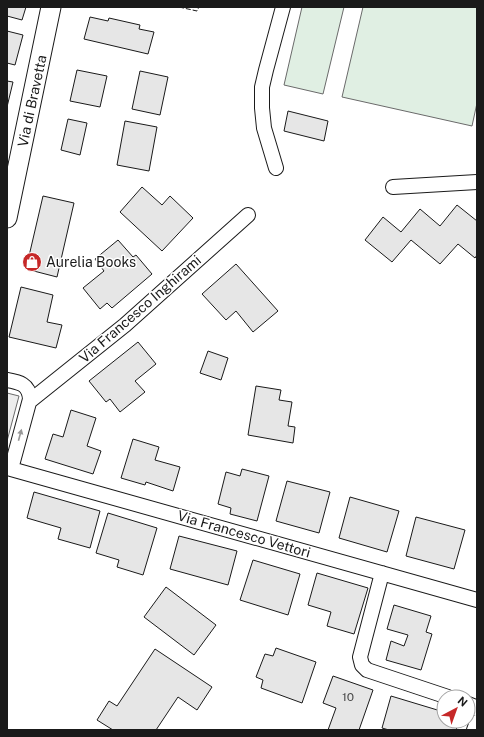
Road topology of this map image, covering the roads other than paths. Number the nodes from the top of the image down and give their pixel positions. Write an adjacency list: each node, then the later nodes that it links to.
1 (51, 7): 7 (main road, Via di Bravetta)
2 (283, 7): 3 (street)
3 (276, 168)
4 (477, 182): 5 (street)
5 (393, 188)
6 (248, 214): 9 (street, Via Francesco Inghirami)
7 (7, 218)
8 (7, 380): 9 (street)
9 (30, 401): 10 (street, one-way to 9)
10 (9, 469): 11 (street, Via Francesco Vettori)
11 (382, 573): 12 (street, Via Francesco Vettori); 13 (street)
12 (477, 600)
13 (436, 693)
14 (477, 722): 15 (street)
15 (474, 730)

